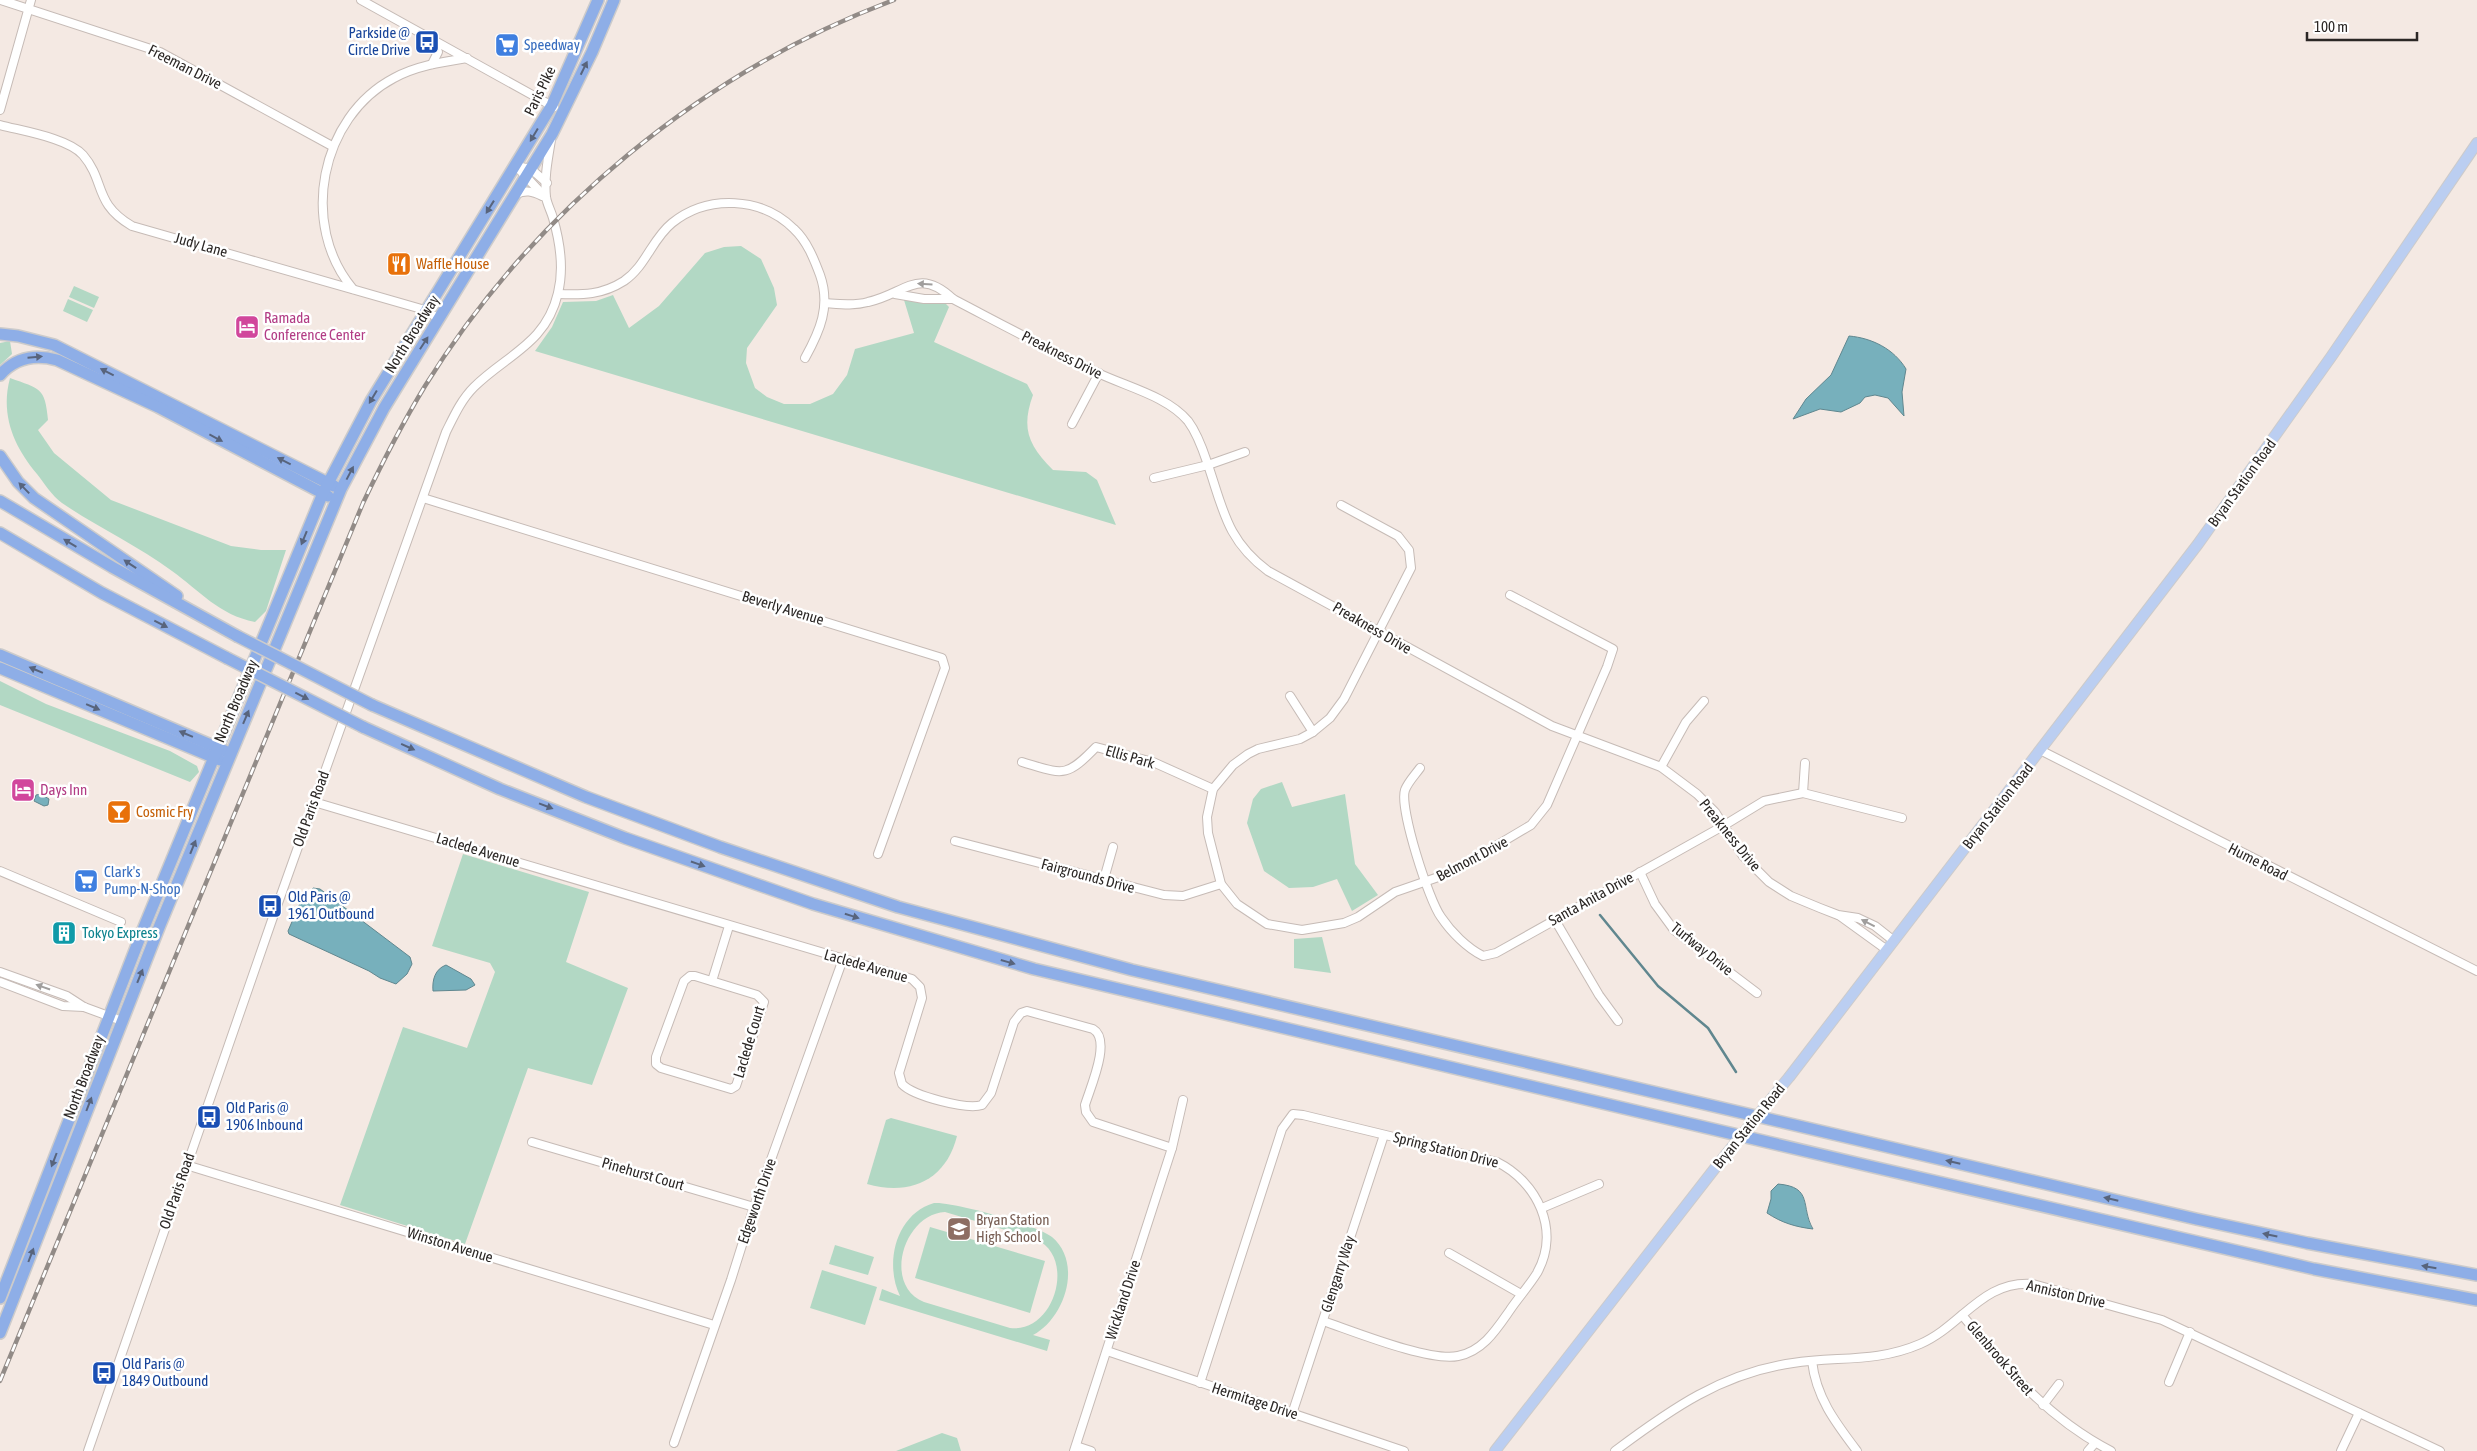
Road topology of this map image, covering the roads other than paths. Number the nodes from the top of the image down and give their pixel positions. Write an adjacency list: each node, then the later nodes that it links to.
1 (1, 0): 6 (street, Freeman Drive)
2 (31, 0): 6 (street)
3 (361, 0): 7 (street)
4 (598, 0): 10 (highway, Paris Pike)
5 (614, 0): 12 (highway, Paris Pike, one-way to 5)
6 (29, 8): 11 (street); 16 (street, Freeman Drive)
7 (434, 40): 8 (street); 9 (street)
8 (467, 58): 9 (street); 10 (street)
9 (432, 64): 16 (street)
10 (552, 105): 12 (street); 17 (highway, Paris Pike, one-way to 17)
11 (0, 110)
12 (563, 111): 14 (highway, North Broadway)
13 (0, 125): 22 (street, Judy Lane)
14 (552, 134): 18 (highway, North Broadway); 19 (street, Old Paris Road)
15 (2477, 143): 53 (main road, Bryan Station Road)
16 (332, 146): 22 (street)
17 (516, 166): 18 (street); 27 (highway, North Broadway, one-way to 27)
18 (528, 173): 19 (street); 20 (highway, North Broadway); 21 (street, Old Paris Road)
19 (546, 183): 21 (street, Old Paris Road)
20 (515, 195): 21 (street); 28 (highway, North Broadway)
21 (546, 198): 23 (street, Old Paris Road)
22 (353, 289): 27 (street, Judy Lane)
23 (558, 294): 26 (street); 40 (street, Old Paris Road)
24 (895, 294): 25 (street, Preakness Drive); 25 (street, Preakness Drive, one-way to 24); 26 (street, Preakness Drive)
25 (953, 299): 31 (street, Preakness Drive)
26 (825, 303): 30 (street)
27 (425, 310): 28 (street, Judy Lane); 38 (highway, North Broadway, one-way to 38)
28 (439, 319): 39 (highway, North Broadway, one-way to 28)
29 (0, 334): 38 (highway, one-way to 29)
30 (805, 358)
31 (1098, 373): 33 (street); 36 (street, Preakness Drive)
32 (0, 375): 38 (highway, one-way to 38)
33 (1072, 424)
34 (1245, 452): 36 (street)
35 (0, 456): 45 (highway, one-way to 35)
36 (1208, 465): 37 (street); 46 (street, Preakness Drive)
37 (1154, 478)
38 (325, 488): 39 (highway); 54 (highway, North Broadway, one-way to 54)
39 (339, 495): 55 (highway, North Broadway, one-way to 39)
40 (423, 498): 62 (street, Old Paris Road); 67 (street, Beverly Avenue)
41 (0, 501): 45 (highway, one-way to 41)
42 (1341, 505): 46 (street, Belmont Drive)
43 (0, 534): 103 (highway, one-way to 103, bridge)
44 (1510, 594): 52 (street, Belmont Drive)
45 (212, 622): 98 (highway, one-way to 45, bridge)
46 (1378, 633): 51 (street, Belmont Drive); 52 (street, Preakness Drive)
47 (0, 655): 54 (highway, one-way to 47)
48 (0, 668): 54 (highway, one-way to 54)
49 (1290, 696): 51 (street)
50 (1704, 701): 58 (street)
51 (1313, 732): 60 (street, Belmont Drive)
52 (1579, 735): 58 (street, Preakness Drive); 71 (street, Belmont Drive)
53 (2040, 750): 77 (main road, Bryan Station Road); 80 (street, Hume Road)
54 (215, 753): 55 (highway); 86 (highway, North Broadway)
55 (229, 758): 88 (highway, North Broadway, one-way to 55)
56 (1022, 762): 60 (street, Ellis Park)
57 (1805, 763): 61 (street)
58 (1661, 767): 64 (street, Preakness Drive)
59 (1420, 768): 71 (street, Santa Anita Drive)
60 (1213, 789): 72 (street, Belmont Drive)
61 (1803, 793): 63 (street, Santa Anita Drive); 64 (street, Santa Anita Drive)
62 (314, 802): 76 (street, Laclede Avenue); 93 (street, Old Paris Road)
63 (1902, 818)
64 (1723, 826): 69 (street, Santa Anita Drive); 73 (street, Preakness Drive)
65 (955, 841): 70 (street, Fairgrounds Drive)
66 (1113, 847): 70 (street)
67 (878, 854)
68 (0, 871): 75 (street)
69 (1640, 872): 74 (street, Santa Anita Drive); 84 (street, Turfway Drive)
70 (1104, 879): 72 (street, Fairgrounds Drive)
71 (1427, 882): 72 (street, Belmont Drive); 74 (street, Santa Anita Drive)
72 (1221, 884)
73 (1838, 915): 77 (street, Preakness Drive, one-way to 73); 78 (street, Preakness Drive)
74 (1555, 920): 87 (street)
75 (121, 922)
76 (729, 926): 79 (street, Laclede Avenue); 82 (street)
77 (1894, 941): 78 (main road, Bryan Station Road)
78 (1887, 950): 124 (main road, Bryan Station Road, bridge)
79 (843, 959): 92 (street, Laclede Avenue); 95 (street, Edgeworth Drive)
80 (2477, 971)
81 (0, 972): 85 (street, one-way to 81)
82 (712, 981): 82 (street, Laclede Court)
83 (0, 982): 85 (street)
84 (1757, 993)
85 (84, 1007): 86 (street)
86 (109, 1016): 88 (street); 99 (highway, North Broadway, one-way to 99)
87 (1618, 1020)
88 (122, 1021): 100 (highway, North Broadway, one-way to 88)
89 (1183, 1100): 92 (street, Wickland Drive)
90 (1384, 1135): 96 (street, Spring Station Drive); 105 (street, Glengarry Way); 112 (street, Spring Station Drive)
91 (532, 1142): 95 (street, Pinehurst Court)
92 (1172, 1148): 109 (street, Wickland Drive)
93 (186, 1165): 106 (street, Winston Avenue); 121 (street, Old Paris Road)
94 (1599, 1184): 96 (street)
95 (754, 1207): 106 (street, Edgeworth Drive)
96 (1542, 1208): 101 (street, Spring Station Drive)
97 (1449, 1252): 101 (street)
98 (2477, 1276)
99 (4, 1278): 100 (street); 102 (highway, North Broadway)
100 (20, 1284): 108 (highway, North Broadway)
101 (1521, 1294): 105 (street, Spring Station Drive)
102 (0, 1298)
103 (2477, 1300)
104 (1962, 1315): 107 (street, Anniston Drive); 110 (street, Anniston Drive); 114 (street, Glenbrook Street)
105 (1323, 1321): 116 (street, Glengarry Way)
106 (714, 1325): 117 (street, Edgeworth Drive)
107 (2190, 1332): 111 (street); 115 (street, Anniston Drive)
108 (0, 1333)
109 (1107, 1350): 112 (street, Hermitage Drive); 119 (street, Wickland Drive)
110 (1812, 1360): 120 (street, Anniston Drive); 126 (street)
111 (2169, 1382)
112 (1200, 1383): 116 (street, Hermitage Drive)
113 (2059, 1384): 114 (street)
114 (2042, 1405): 118 (street, Glenbrook Street)
115 (2359, 1413): 129 (street); 130 (street, Anniston Drive)
116 (1292, 1414): 123 (street, Hermitage Drive)
117 (674, 1443)
118 (2095, 1443): 127 (street); 128 (street, Glenbrook Street)
119 (1075, 1448): 122 (street)
120 (1627, 1448): 125 (street, Anniston Drive)
121 (88, 1451)
122 (1091, 1451)
123 (1404, 1451)
124 (1495, 1451)
125 (1615, 1451)
126 (1856, 1451)
127 (2088, 1451)
128 (2111, 1451)
129 (2341, 1451)
130 (2440, 1451)

